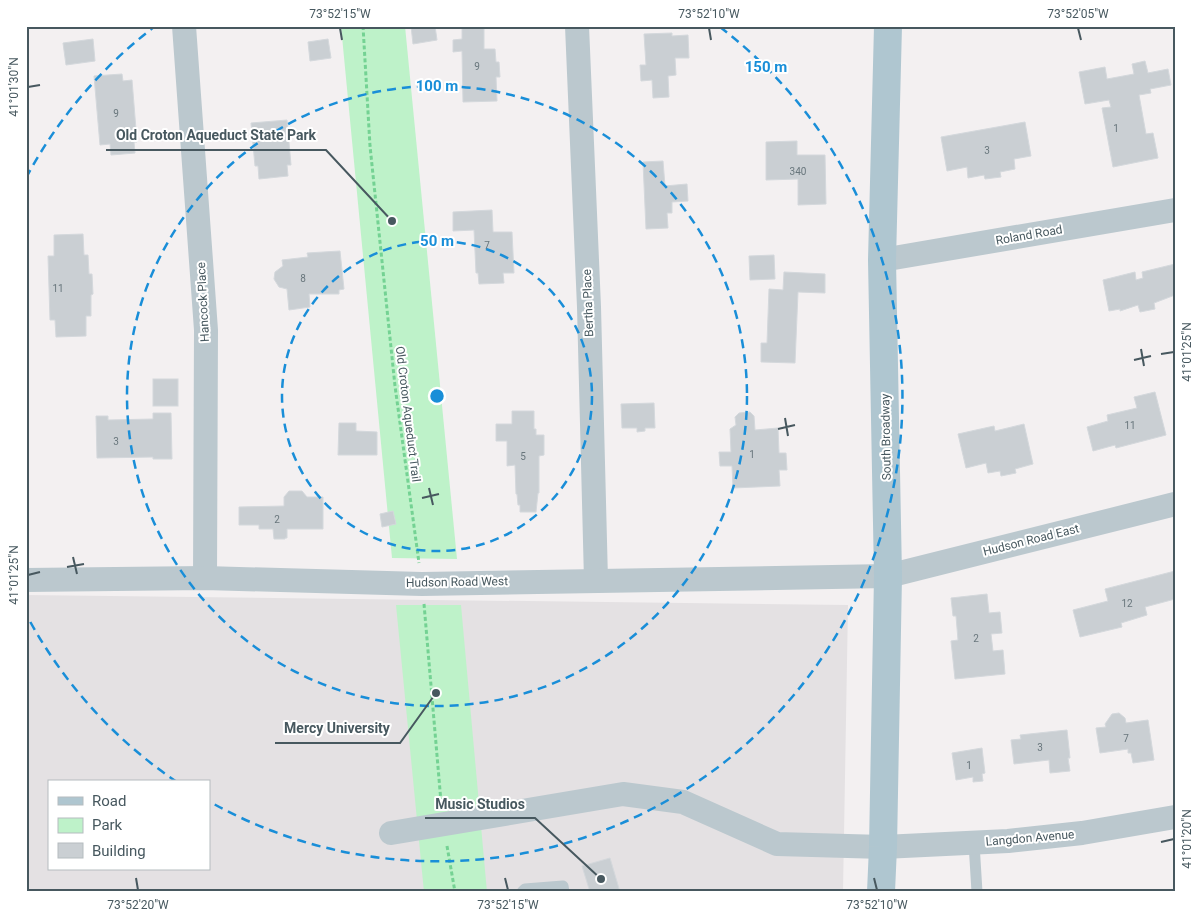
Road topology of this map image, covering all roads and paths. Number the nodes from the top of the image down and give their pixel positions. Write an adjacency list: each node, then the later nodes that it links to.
1 (184, 26): 9 (street, Hancock Place)
2 (363, 26): 12 (path, Old Croton Aqueduct Trail)
3 (577, 26): 11 (street, Bertha Place)
4 (888, 26): 6 (main road, South Broadway)
5 (1175, 210): 6 (street, Roland Road)
6 (882, 260): 8 (main road, South Broadway)
7 (1175, 504): 8 (street, Hudson Road East)
8 (888, 576): 11 (street, Hudson Road West); 17 (main road, South Broadway)
9 (204, 578): 10 (street, Hudson Road West); 12 (street, Hudson Road West)
10 (26, 580)
11 (596, 580): 12 (street, Hudson Road West)
12 (422, 584): 14 (path, Old Croton Aqueduct Trail)
13 (1175, 817): 16 (street, Langdon Avenue)
14 (443, 825): 15 (street, Langdon Avenue); 17 (street, Langdon Avenue); 18 (path, Old Croton Aqueduct Trail)
15 (391, 833)
16 (974, 843): 17 (street, Langdon Avenue); 22 (lane)
17 (883, 847): 21 (main road, South Broadway)
18 (455, 892)
19 (522, 892): 20 (lane)
20 (564, 892)
21 (881, 892)
22 (977, 892)

